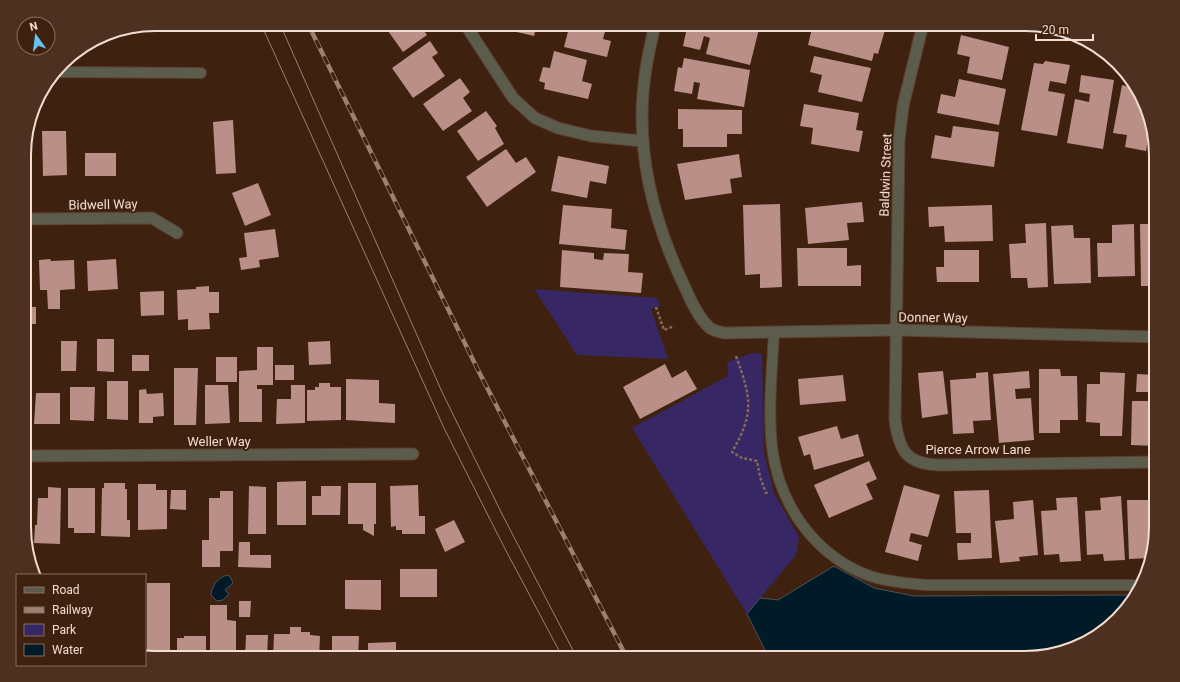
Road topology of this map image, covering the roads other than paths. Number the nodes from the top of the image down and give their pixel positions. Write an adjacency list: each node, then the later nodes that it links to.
1 (470, 31): 6 (street)
2 (653, 31): 6 (street)
3 (921, 31): 9 (street, Baldwin Street)
4 (63, 72): 5 (lane)
5 (201, 72)
6 (642, 140): 10 (street, Donner Way)
7 (31, 219): 8 (street, Bidwell Way)
8 (177, 233)
9 (896, 330): 10 (street, Donner Way); 11 (street, Donner Way); 14 (street, Pierce Arrow Lane)
10 (774, 332): 15 (lane)
11 (1149, 337)
12 (413, 454): 13 (street, Weller Way)
13 (31, 456)
14 (1149, 462)
15 (1134, 585)

